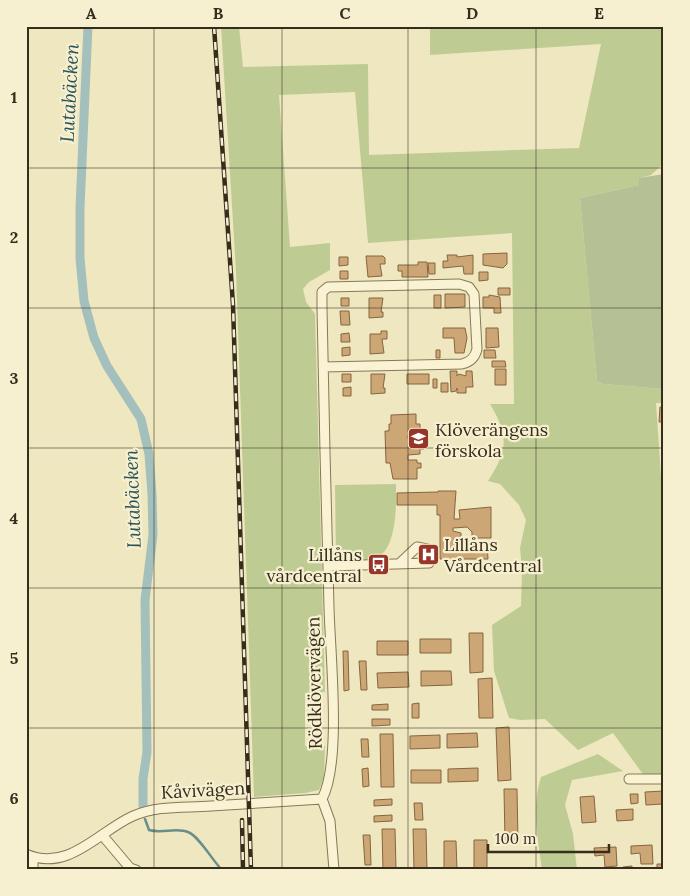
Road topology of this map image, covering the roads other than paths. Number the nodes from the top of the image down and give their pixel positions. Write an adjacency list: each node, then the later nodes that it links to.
1 (323, 367): 1 (street, Rödklövervägen); 3 (street, Rödklövervägen)
2 (400, 563): 3 (street)
3 (328, 566): 6 (street, Rödklövervägen)
4 (629, 779): 5 (street)
5 (664, 779)
6 (322, 799): 7 (street, Kåvivägen); 11 (street)
7 (102, 836): 8 (street, Kåvivägen); 10 (street)
8 (30, 856): 9 (street)
9 (33, 870)
10 (136, 870)
11 (334, 870)

